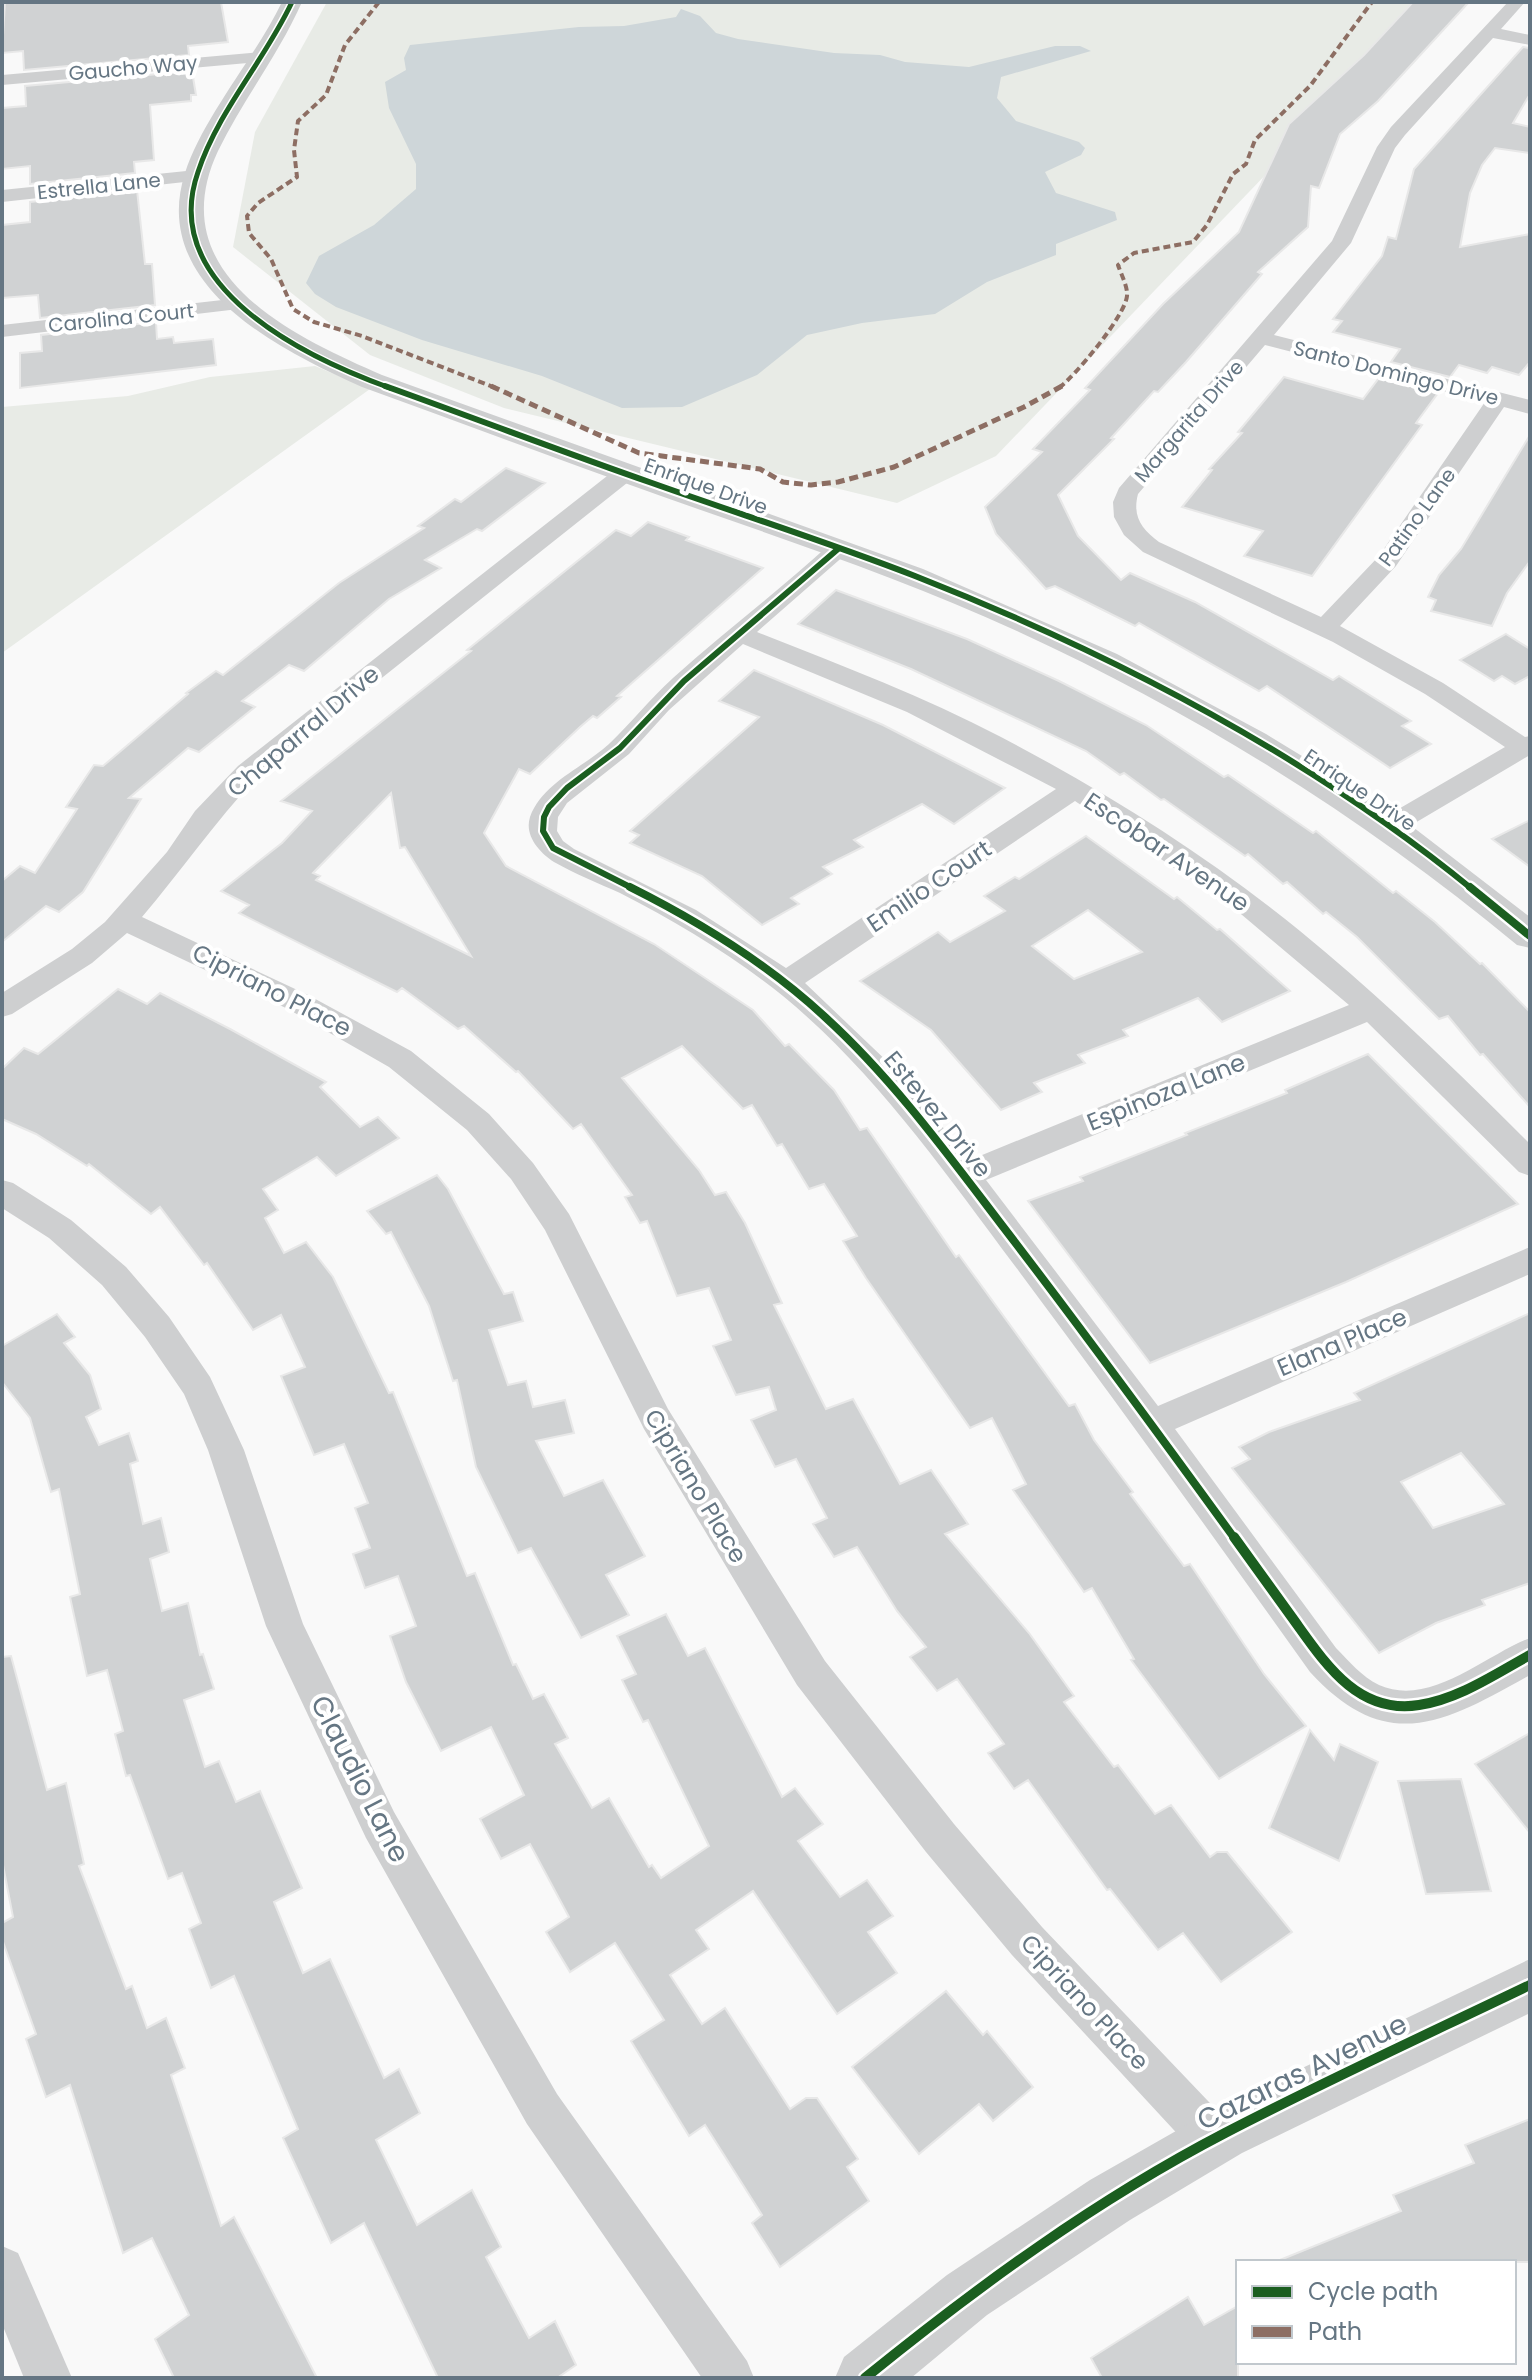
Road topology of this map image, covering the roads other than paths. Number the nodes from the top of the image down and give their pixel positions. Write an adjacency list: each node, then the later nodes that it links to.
1 (292, 2): 5 (street, Enrique Drive)
2 (1517, 2): 3 (street, Margarita Drive)
3 (1489, 32): 4 (street); 11 (street, Margarita Drive)
4 (1530, 40)
5 (263, 57): 6 (street, Gaucho Way); 7 (street, Enrique Drive)
6 (2, 80)
7 (196, 176): 8 (street, Estrella Lane); 9 (street, Enrique Drive)
8 (2, 196)
9 (240, 304): 10 (street, Carolina Court); 14 (street, Enrique Drive)
10 (2, 331)
11 (1262, 338): 12 (street, Santo Domingo Drive); 16 (street, Margarita Drive)
12 (1498, 399): 13 (street, Santo Domingo Drive); 16 (street, Patino Lane)
13 (1530, 407)
14 (624, 474): 15 (street, Enrique Drive); 21 (street, Chaparral Drive)
15 (838, 549): 17 (street, Estevez Drive); 20 (street, Enrique Drive)
16 (1325, 627): 18 (street, Margarita Drive)
17 (742, 635): 19 (street, Escobar Avenue); 23 (street, Estevez Drive)
18 (1526, 746): 20 (street, Margarita Drive)
19 (1073, 790): 23 (street, Emilio Court); 25 (street, Escobar Avenue)
20 (1388, 827): 22 (street, Enrique Drive)
21 (124, 920): 24 (street, Chaparral Drive); 33 (street, Cipriano Place)
22 (1530, 936)
23 (785, 983): 27 (street, Estevez Drive)
24 (2, 1007)
25 (1369, 1009): 26 (street, Escobar Avenue); 27 (street, Espinoza Lane)
26 (1530, 1164)
27 (964, 1176): 30 (street, Estevez Drive)
28 (2, 1192): 36 (street, Claudio Lane)
29 (1530, 1260): 30 (street, Elana Place)
30 (1153, 1423): 31 (street, Estevez Drive)
31 (1530, 1655)
32 (1530, 1985): 33 (street, Cazaras Avenue)
33 (1213, 2139): 37 (street, Cazaras Avenue)
34 (2, 2269): 35 (street)
35 (48, 2378)
36 (730, 2378)
37 (865, 2378)

